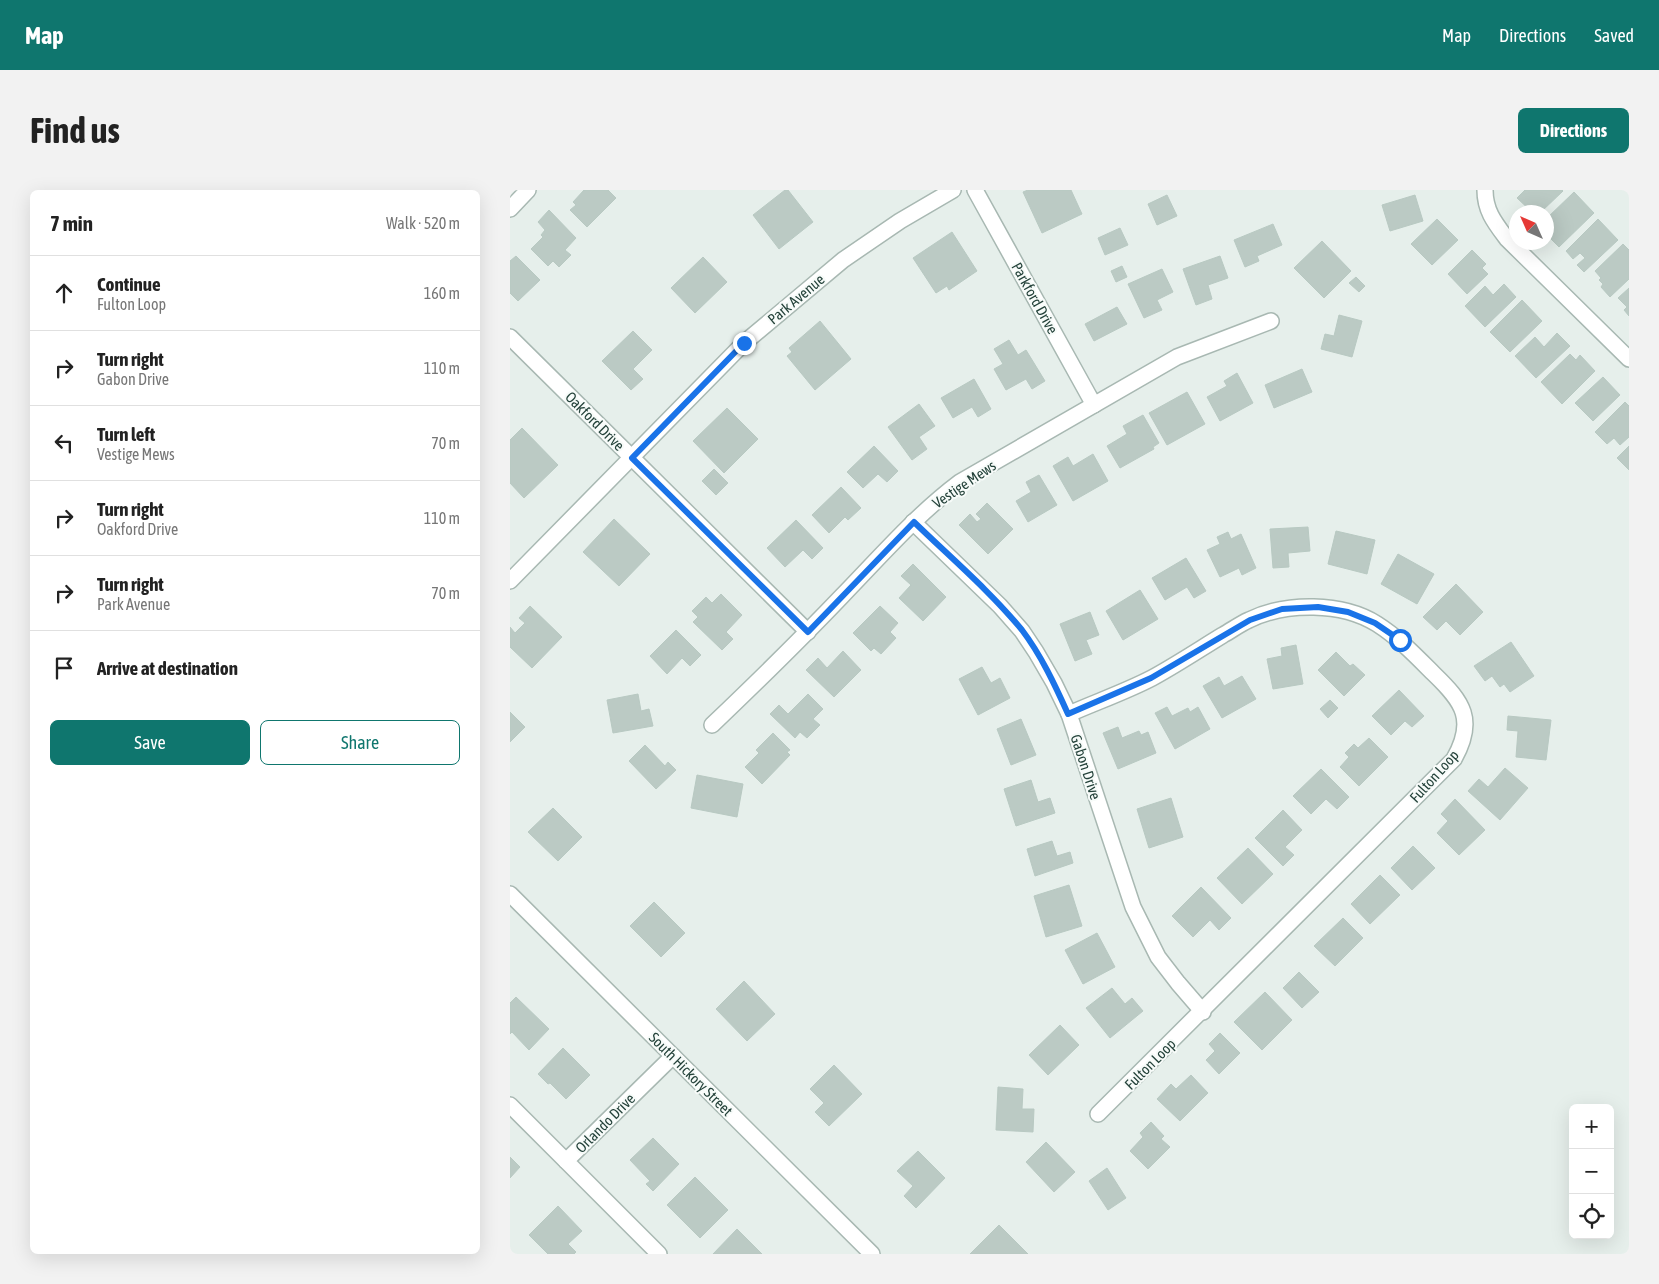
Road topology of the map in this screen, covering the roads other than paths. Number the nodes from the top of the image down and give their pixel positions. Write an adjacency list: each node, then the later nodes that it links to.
1 (528, 190): 5 (street)
2 (954, 190): 10 (street, Park Avenue)
3 (975, 190): 9 (street, Parkford Drive)
4 (1485, 190): 8 (street)
5 (510, 209)
6 (1271, 321): 9 (street, Vestige Mews)
7 (510, 337): 10 (street, Oakford Drive)
8 (1629, 359)
9 (1094, 405): 11 (street, Vestige Mews)
10 (632, 458): 12 (street, Park Avenue); 13 (street, Oakford Drive)
11 (914, 522): 13 (street, Vestige Mews); 14 (street, Gabon Drive)
12 (510, 581)
13 (808, 632): 15 (street, Vestige Mews)
14 (1068, 714): 17 (street, Gabon Drive); 17 (street, Fulton Loop)
15 (712, 725)
16 (510, 894): 18 (street, South Hickory Street)
17 (1203, 1012): 20 (street, Fulton Loop)
18 (673, 1056): 21 (street, Orlando Drive); 23 (street, South Hickory Street)
19 (510, 1105): 21 (street)
20 (1098, 1114)
21 (566, 1161): 22 (street, Orlando Drive)
22 (648, 1250)
23 (872, 1254)

